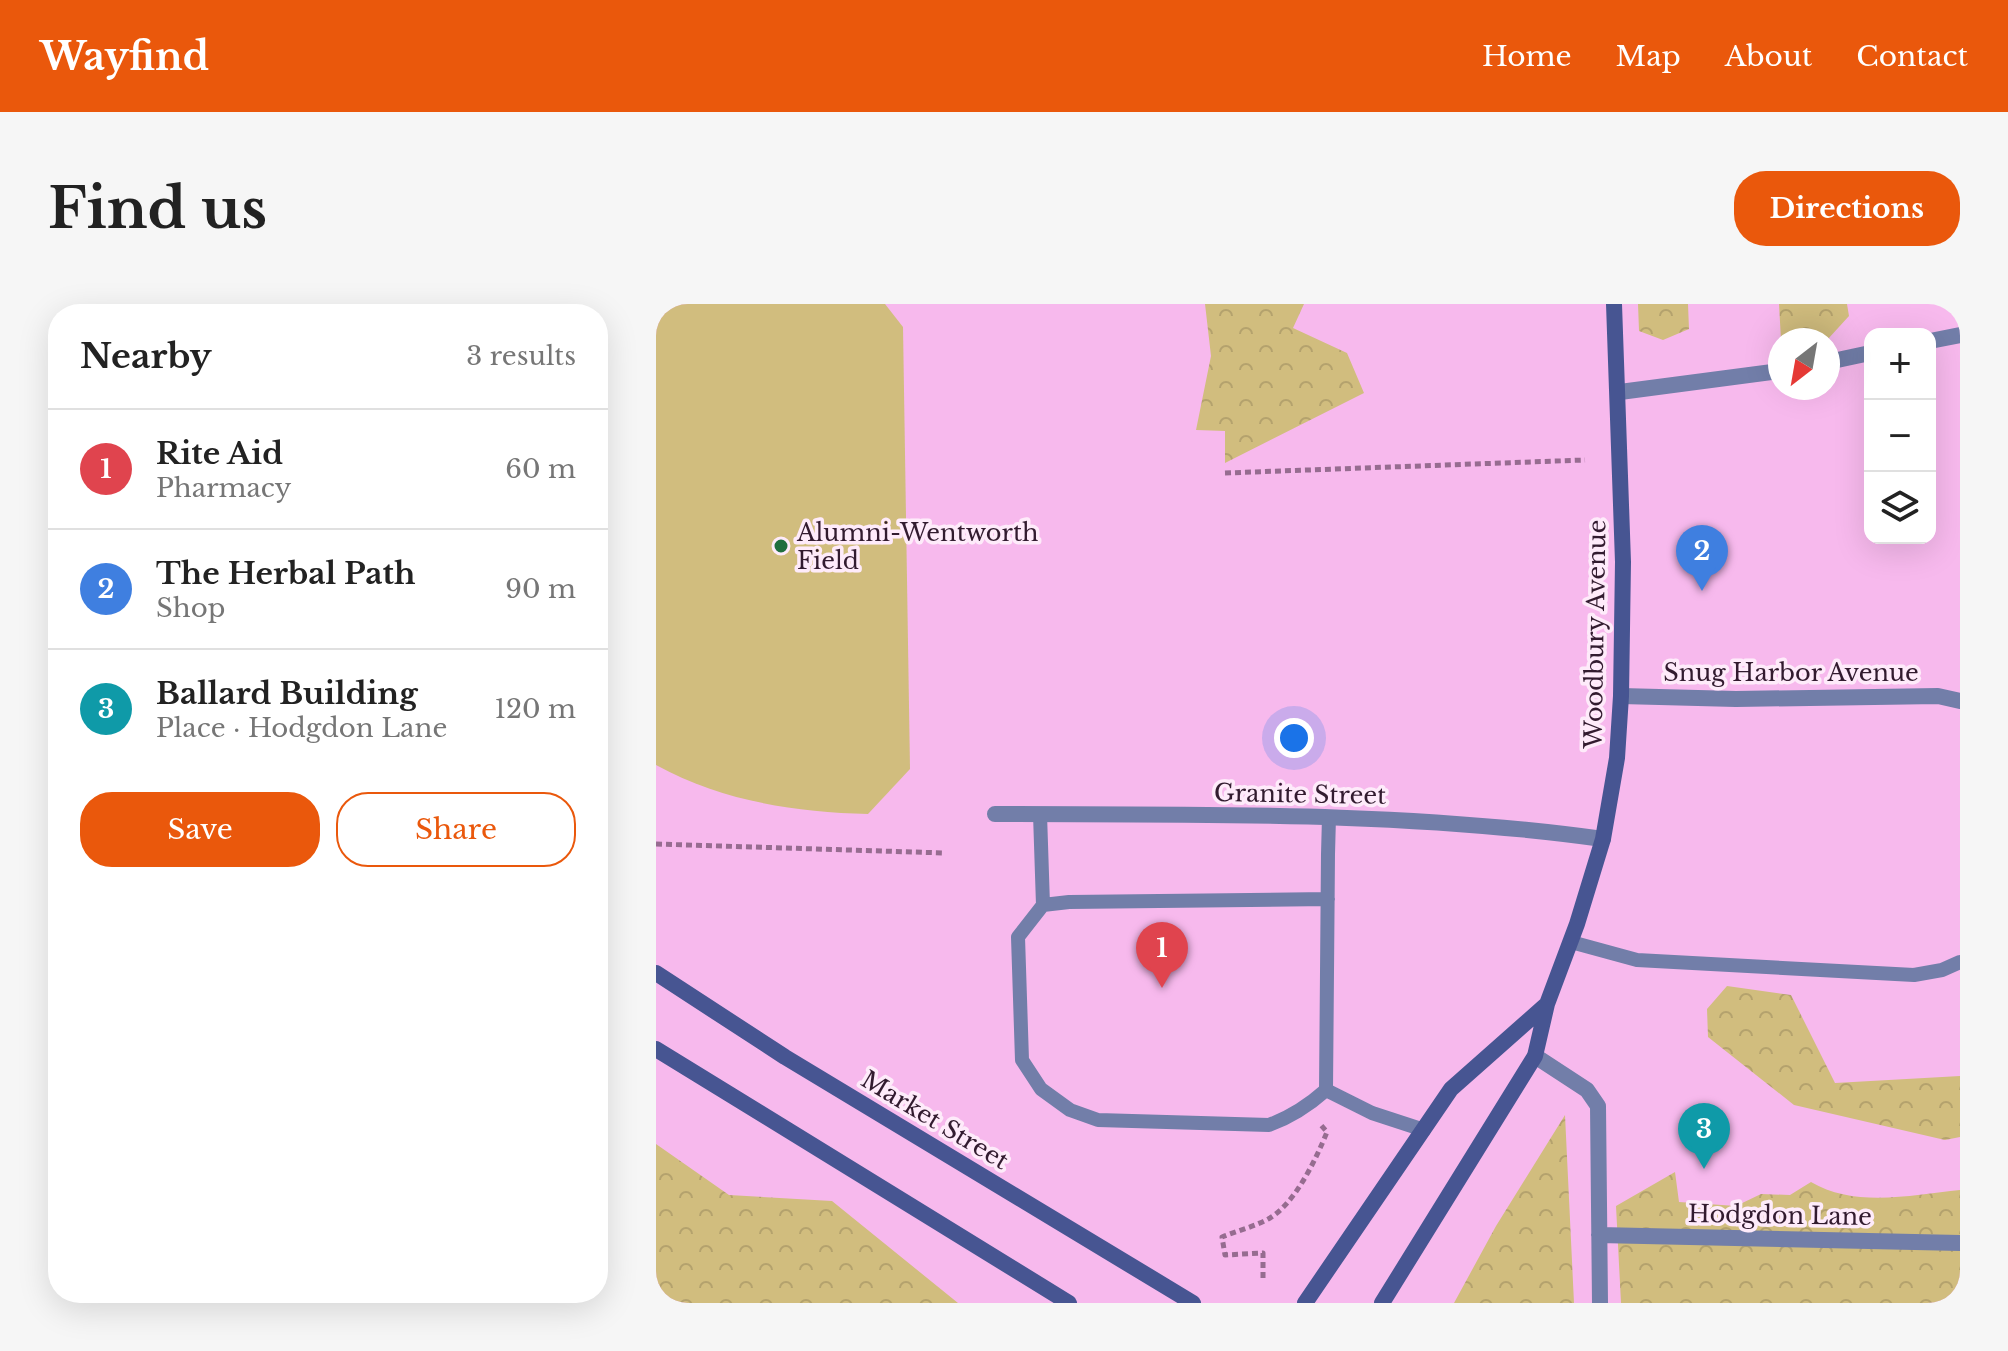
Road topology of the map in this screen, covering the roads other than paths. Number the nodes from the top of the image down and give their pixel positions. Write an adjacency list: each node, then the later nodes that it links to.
1 (1614, 304): 7 (street, Woodbury Avenue)
2 (1960, 335): 3 (street)
3 (1936, 340)
4 (1864, 354): 5 (street)
5 (1840, 359)
6 (1768, 373): 7 (street)
7 (1620, 392): 8 (street, Woodbury Avenue)
8 (1621, 696): 9 (street, Snug Harbor Avenue); 13 (street, Woodbury Avenue)
9 (1960, 701)
10 (995, 814): 11 (street, Granite Street)
11 (1040, 814): 12 (street, Granite Street); 15 (lane)
12 (1329, 817): 13 (street, Granite Street); 14 (lane)
13 (1603, 839): 16 (street, Woodbury Avenue)
14 (1328, 899): 15 (lane); 22 (lane)
15 (1043, 905): 22 (lane)
16 (1571, 942): 17 (lane); 19 (street, Woodbury Avenue)
17 (1960, 962)
18 (656, 973): 27 (street, Market Street)
19 (1547, 1004): 21 (street, Woodbury Avenue); 23 (street, Woodbury Avenue)
20 (656, 1049): 26 (street)
21 (1535, 1056): 24 (street); 29 (street, Woodbury Avenue)
22 (1326, 1090): 23 (lane)
23 (1424, 1130): 28 (street, Woodbury Avenue)
24 (1599, 1235): 25 (street, Hodgdon Lane); 30 (street)
25 (1960, 1243)
26 (1069, 1303)
27 (1193, 1303)
28 (1305, 1303)
29 (1382, 1303)
30 (1600, 1303)

